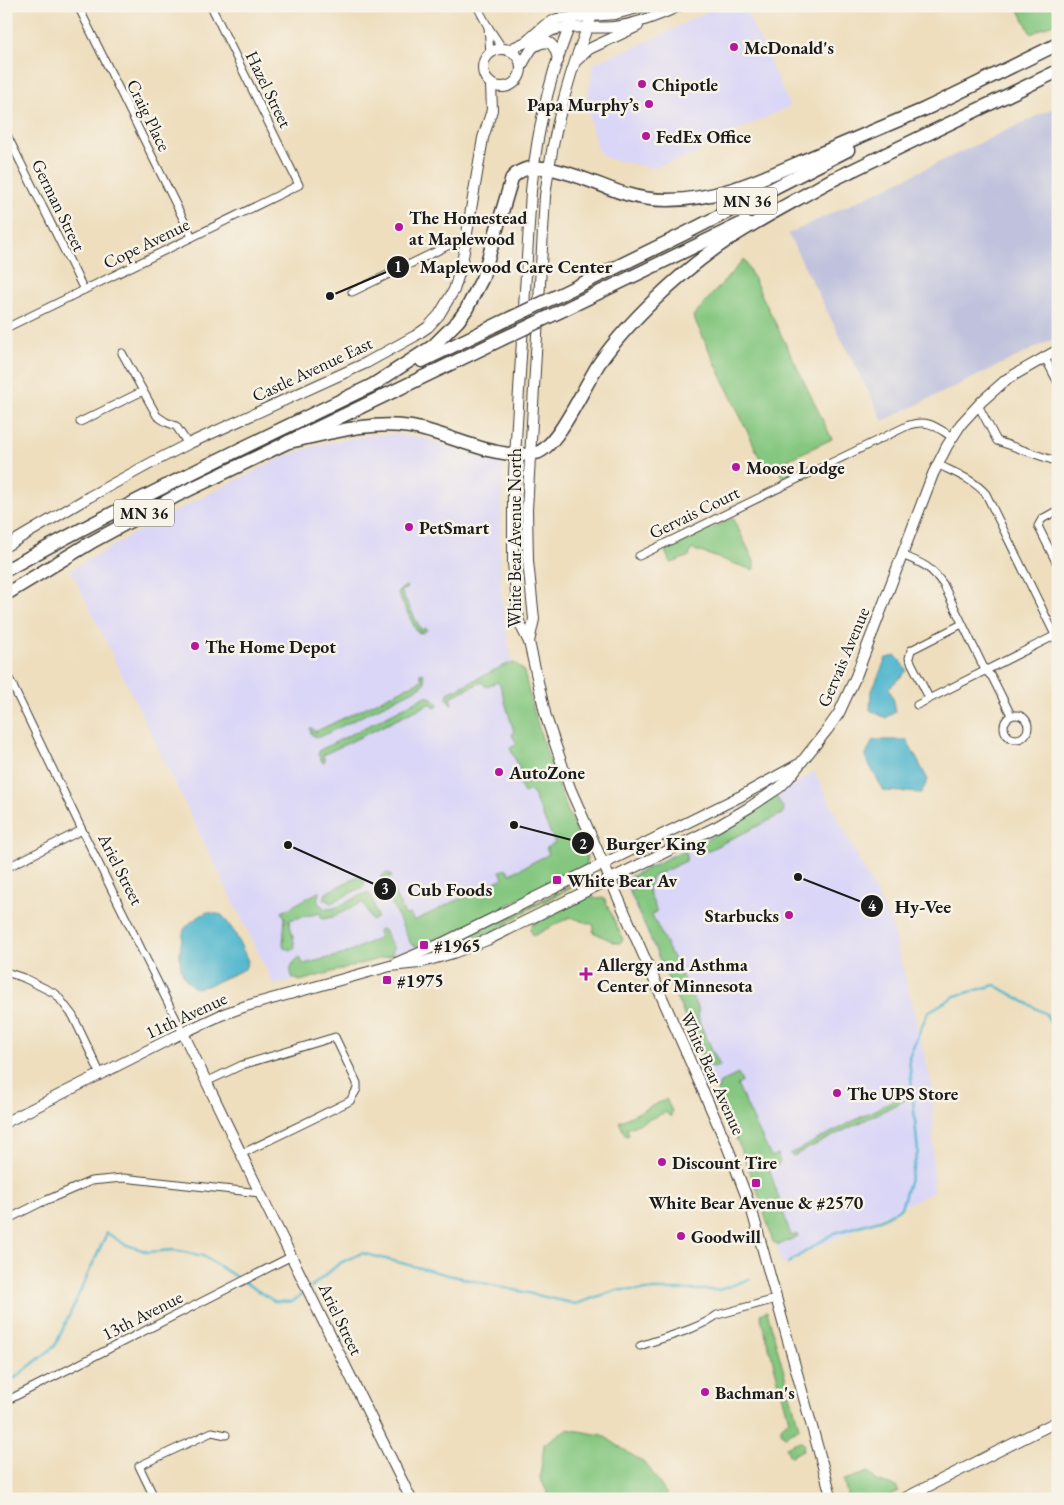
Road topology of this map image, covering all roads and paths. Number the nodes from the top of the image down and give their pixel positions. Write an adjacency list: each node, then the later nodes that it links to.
1 (78, 6): 30 (street, Craig Place)
2 (211, 6): 29 (street, Hazel Street)
3 (478, 6): 10 (street)
4 (578, 6): 9 (street, White Bear Avenue North)
5 (645, 6): 7 (street)
6 (679, 6): 8 (street)
7 (594, 11): 9 (street); 12 (street, White Bear Avenue North)
8 (663, 14): 12 (street); 19 (street)
9 (573, 17): 11 (street, White Bear Avenue North); 15 (street)
10 (488, 26): 15 (street); 16 (street)
11 (569, 28): 12 (street); 14 (street); 17 (street, White Bear Avenue North)
12 (587, 28): 19 (street, White Bear Avenue North)
13 (1058, 44): 23 (highway, MN 36)
14 (534, 47): 17 (street); 18 (street)
15 (506, 49): 16 (street); 18 (street)
16 (490, 53): 21 (street)
17 (558, 61): 26 (street, White Bear Avenue North)
18 (521, 67): 22 (street)
19 (572, 67): 27 (street, White Bear Avenue North)
20 (1058, 71): 28 (highway, MN 36)
21 (491, 84): 22 (street); 24 (street)
22 (505, 87): 24 (street)
23 (932, 106): 27 (highway); 39 (highway, MN 36, bridge)
24 (492, 110): 31 (street, Castle Avenue East)
25 (6, 133): 32 (street, German Street)
26 (533, 168): 27 (highway); 39 (highway); 46 (street, White Bear Avenue North)
27 (548, 168): 47 (street, White Bear Avenue North)
28 (833, 179): 44 (highway, MN 36, bridge); 47 (highway)
29 (299, 185): 30 (street, Cope Avenue)
30 (192, 237): 32 (street, Cope Avenue)
31 (466, 237): 33 (street); 45 (street, Castle Avenue East)
32 (84, 290): 34 (street, Cope Avenue)
33 (352, 292)
34 (6, 328)
35 (1058, 350): 37 (street, Gervais Avenue)
36 (122, 353): 40 (street)
37 (1044, 356): 38 (street); 41 (street, Gervais Avenue)
38 (1058, 383)
39 (371, 386): 55 (highway, MN 36)
40 (143, 391): 42 (street); 45 (street)
41 (978, 405): 43 (street, Gervais Avenue); 48 (street)
42 (80, 422)
43 (952, 437): 49 (street, Gervais Avenue); 52 (street, Gervais Court)
44 (288, 442): 46 (highway); 56 (highway, MN 36)
45 (188, 444): 51 (street, Castle Avenue East)
46 (514, 454): 47 (highway); 59 (street, White Bear Avenue North)
47 (530, 454): 59 (street, White Bear Avenue North)
48 (1058, 462)
49 (938, 464): 53 (street, Gervais Avenue); 58 (street)
50 (1058, 510): 54 (street)
51 (6, 546)
52 (639, 556)
53 (902, 556): 57 (street); 67 (street, Gervais Avenue)
54 (1058, 566)
55 (6, 570)
56 (6, 594)
57 (962, 624): 60 (street); 64 (street)
58 (1056, 635): 60 (street)
59 (529, 642): 69 (street, White Bear Avenue)
60 (985, 670): 64 (street); 66 (street)
61 (6, 672): 62 (street, Ariel Street)
62 (13, 685): 63 (street); 68 (street, Ariel Street)
63 (6, 690)
64 (929, 698): 65 (street)
65 (917, 705)
66 (1011, 716)
67 (800, 763): 69 (street, Gervais Avenue); 71 (street, Gervais Avenue)
68 (82, 830): 70 (street); 74 (street, Ariel Street)
69 (603, 864): 71 (street, White Bear Avenue); 72 (street, 11th Avenue)
70 (6, 868)
71 (610, 879): 72 (street, 11th Avenue); 82 (street, White Bear Avenue)
72 (390, 966): 74 (street, 11th Avenue)
73 (6, 972): 75 (street)
74 (183, 1033): 75 (street, 11th Avenue); 76 (street, Ariel Street)
75 (101, 1075): 77 (street, 11th Avenue)
76 (206, 1082): 78 (street, Ariel Street); 78 (street)
77 (6, 1122)
78 (241, 1154): 79 (street, Ariel Street)
79 (260, 1193): 80 (street); 81 (street, Ariel Street)
80 (6, 1220)
81 (292, 1256): 84 (street, 13th Avenue); 88 (street, Ariel Street)
82 (776, 1299): 83 (street); 89 (street, White Bear Avenue)
83 (640, 1346)
84 (6, 1401)
85 (1058, 1421): 90 (street)
86 (226, 1434): 87 (street)
87 (155, 1499)
88 (411, 1499)
89 (832, 1499)
90 (903, 1499)

